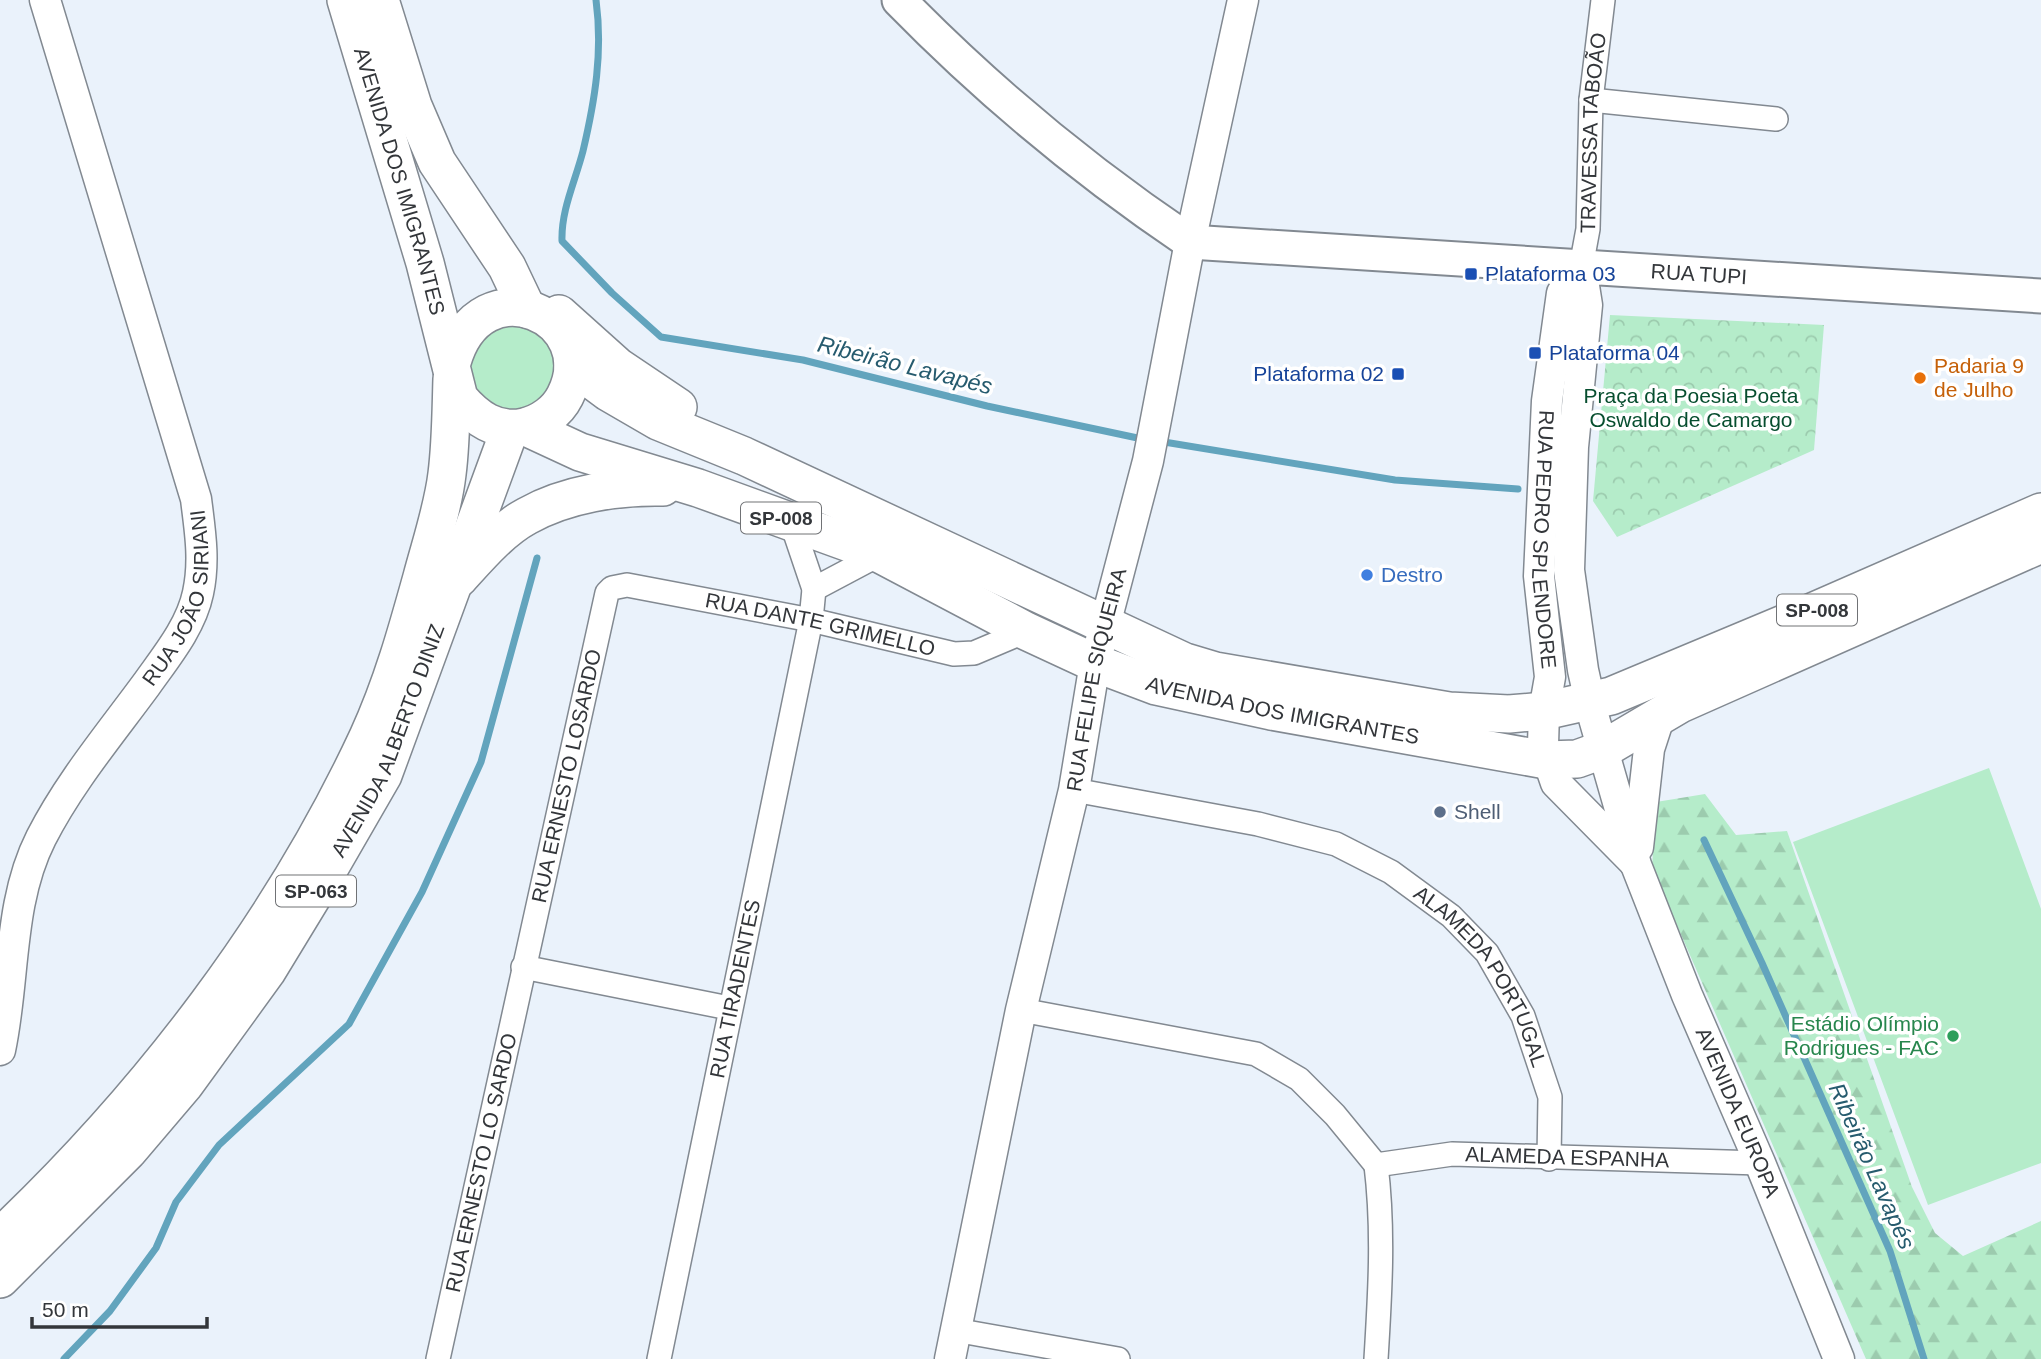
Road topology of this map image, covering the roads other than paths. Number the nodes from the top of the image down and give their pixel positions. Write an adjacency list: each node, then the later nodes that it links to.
1 (45, 0): 40 (street, RUA JOÃO SIRIANI)
2 (346, 0): 15 (main road, AVENIDA DOS IMIGRANTES / SP-008)
3 (380, 0): 10 (main road, AVENIDA DOS IMIGRANTES)
4 (900, 0): 9 (main road)
5 (1243, 0): 9 (street, RUA FELIPE SIQUEIRA)
6 (1603, 0): 7 (street, TRAVESSA TABOÃO)
7 (1591, 100): 8 (street); 11 (street, TRAVESSA TABOÃO)
8 (1776, 119)
9 (1190, 242): 11 (main road, RUA TUPI); 27 (street, RUA FELIPE SIQUEIRA)
10 (507, 267): 13 (main road); 17 (main road)
11 (1581, 267): 12 (main road, RUA TUPI); 30 (street, RUA PEDRO SPLENDORE); 31 (street, RUA PEDRO SPLENDORE)
12 (2041, 296)
13 (527, 309): 14 (main road); 15 (main road, AVENIDA DOS IMIGRANTES)
14 (573, 366): 16 (main road); 17 (main road, SP-008)
15 (452, 370): 16 (main road, AVENIDA DOS IMIGRANTES / SP-008); 44 (main road, AVENIDA ALBERTO DINIZ / SP-063)
16 (518, 428): 18 (main road, AVENIDA DOS IMIGRANTES / SP-008); 24 (main road, AVENIDA ALBERTO DINIZ / SP-063)
17 (740, 454): 27 (main road, AVENIDA DOS IMIGRANTES / SP-008)
18 (698, 488): 20 (main road, AVENIDA DOS IMIGRANTES / SP-008); 24 (main road, SP-063)
19 (2041, 512): 30 (main road, AVENIDA DOS IMIGRANTES / SP-008)
20 (791, 521): 22 (main road, AVENIDA DOS IMIGRANTES / SP-008); 25 (street)
21 (2041, 544): 32 (main road, AVENIDA DOS IMIGRANTES / SP-008)
22 (880, 554): 25 (street); 28 (main road, AVENIDA DOS IMIGRANTES / SP-008)
23 (612, 588): 26 (street, RUA DANTE GRIMELLO); 37 (street, RUA ERNESTO LOSARDO)
24 (449, 589): 45 (main road, AVENIDA ALBERTO DINIZ / SP-063)
25 (814, 589): 26 (street, RUA TIRADENTES)
26 (811, 620): 28 (street, RUA DANTE GRIMELLO); 38 (street, RUA TIRADENTES)
27 (1107, 624): 29 (street, RUA FELIPE SIQUEIRA); 31 (main road, AVENIDA DOS IMIGRANTES / SP-008)
28 (1026, 631): 29 (main road, AVENIDA DOS IMIGRANTES / SP-008)
29 (1094, 663): 34 (main road, AVENIDA DOS IMIGRANTES / SP-008); 35 (street, RUA FELIPE SIQUEIRA)
30 (1591, 702): 31 (main road, AVENIDA DOS IMIGRANTES / SP-008); 33 (street, RUA PEDRO SPLENDORE)
31 (1544, 712): 34 (street, RUA PEDRO SPLENDORE)
32 (1660, 715): 33 (main road, AVENIDA DOS IMIGRANTES / SP-008); 36 (street, AVENIDA EUROPA)
33 (1602, 750): 34 (main road, AVENIDA DOS IMIGRANTES / SP-008); 36 (street, AVENIDA EUROPA)
34 (1546, 760): 36 (street, AVENIDA EUROPA)
35 (1074, 790): 39 (street, RUA FELIPE SIQUEIRA); 41 (street, ALAMEDA PORTUGAL)
36 (1636, 864): 42 (street, AVENIDA EUROPA)
37 (523, 967): 38 (street); 47 (street, RUA ERNESTO LO SARDO)
38 (729, 1008): 48 (street, RUA TIRADENTES)
39 (1021, 1010): 43 (street); 46 (street, RUA FELIPE SIQUEIRA)
40 (0, 1050)
41 (1549, 1159): 42 (street, ALAMEDA ESPANHA); 43 (street, ALAMEDA ESPANHA)
42 (1760, 1164): 51 (street, AVENIDA EUROPA)
43 (1376, 1166): 50 (street)
44 (0, 1237)
45 (0, 1279)
46 (953, 1345): 49 (street)
47 (438, 1359)
48 (659, 1359)
49 (1118, 1359)
50 (1376, 1359)
51 (1839, 1359)

